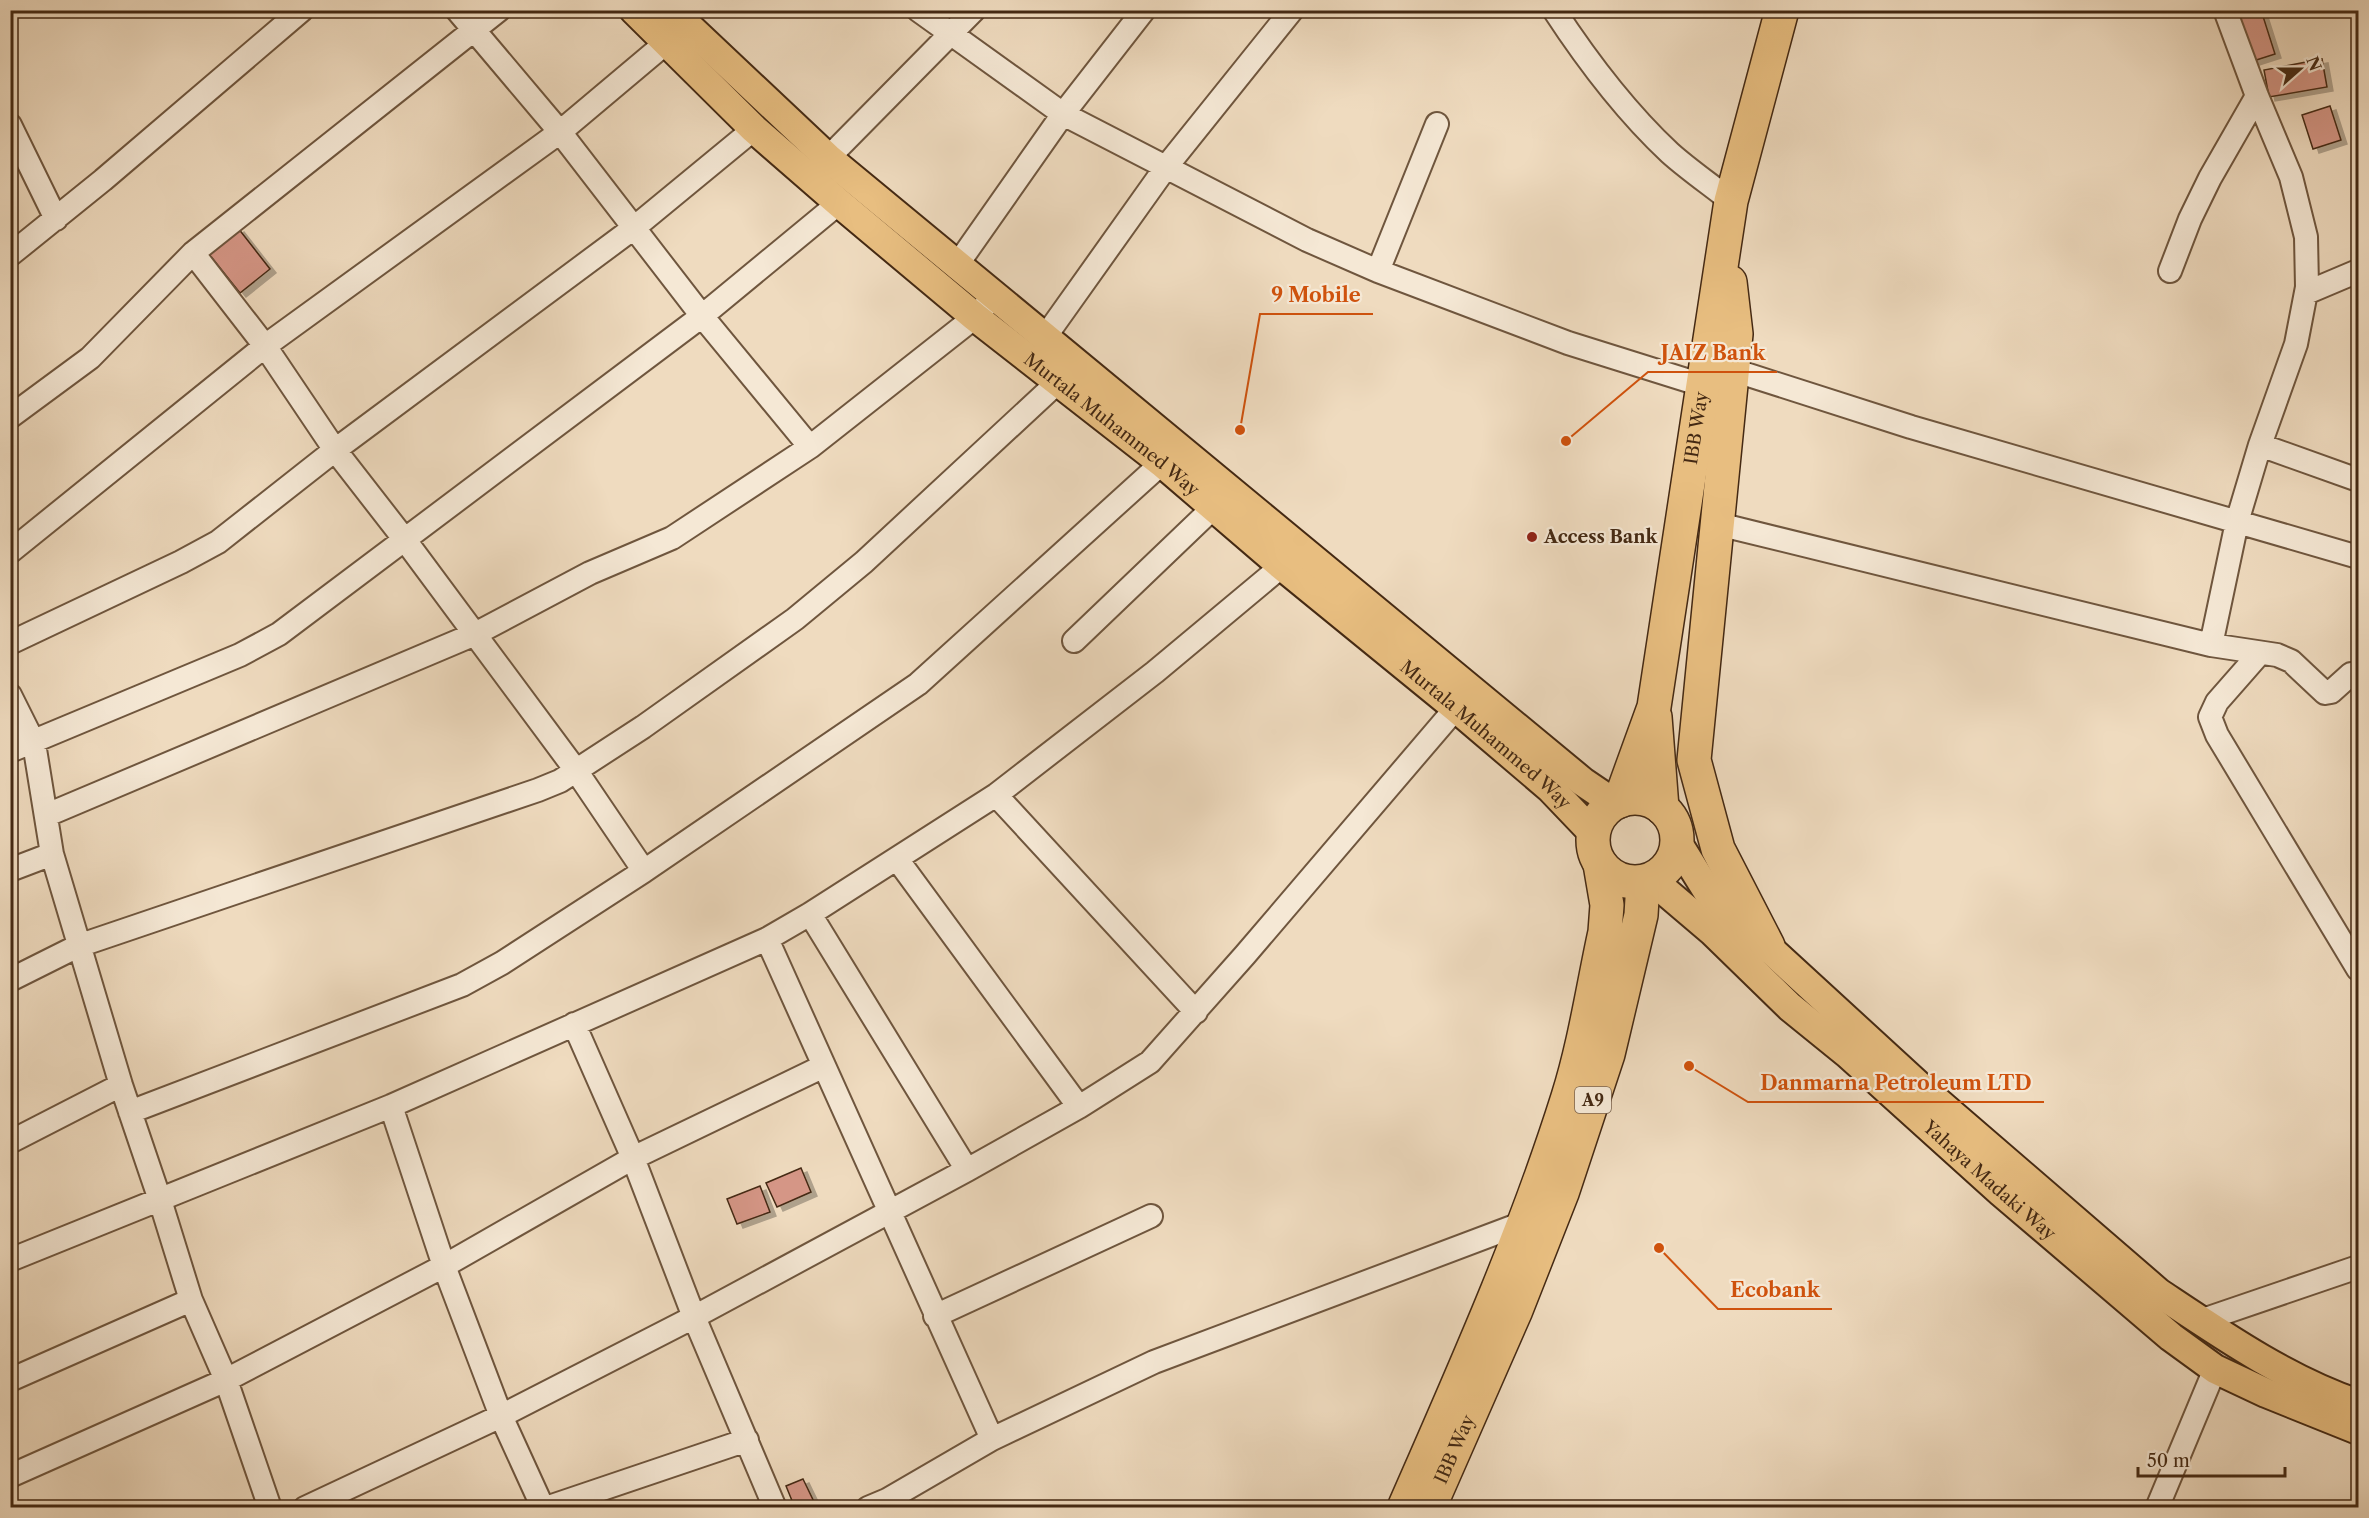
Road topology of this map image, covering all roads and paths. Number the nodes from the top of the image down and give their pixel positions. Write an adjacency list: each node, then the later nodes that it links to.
1 (457, 10): 13 (street)
2 (499, 10): 13 (street)
3 (634, 10): 15 (main road, Murtala Muhammed Way)
4 (670, 10): 22 (main road, Murtala Muhammed Way)
5 (918, 10): 14 (street)
6 (974, 10): 14 (street)
7 (1144, 10): 17 (street)
8 (1292, 10): 23 (street)
9 (1554, 10): 24 (street)
10 (1782, 10): 24 (highway, IBB Way)
11 (2225, 10): 16 (street)
12 (288, 15): 26 (street)
13 (474, 30): 21 (street); 30 (street)
14 (953, 34): 17 (street); 22 (street)
15 (667, 42): 20 (main road, Murtala Muhammed Way); 21 (street)
16 (2256, 96): 33 (street); 35 (street)
17 (1063, 114): 23 (street); 31 (street)
18 (1437, 124): 32 (street)
19 (10, 125): 26 (street)
20 (754, 129): 25 (main road, Murtala Muhammed Way); 27 (street)
21 (560, 132): 27 (street); 40 (street)
22 (828, 158): 31 (main road, Murtala Muhammed Way)
23 (1166, 167): 32 (street); 39 (street)
24 (1731, 201): 28 (highway, IBB Way)
25 (839, 203): 37 (street); 38 (main road, Murtala Muhammed Way)
26 (56, 219): 29 (street)
27 (635, 227): 37 (street); 47 (street)
28 (1725, 243): 41 (highway); 43 (highway, IBB Way)
29 (14, 247)
30 (193, 253): 40 (street); 44 (street)
31 (957, 265): 36 (main road, Murtala Muhammed Way)
32 (1378, 271): 43 (street)
33 (2170, 271)
34 (2358, 271): 35 (street)
35 (2306, 294): 45 (street)
36 (995, 296): 38 (street); 39 (main road, Murtala Muhammed Way)
37 (702, 316): 46 (street); 53 (street)
38 (975, 317): 42 (main road, Murtala Muhammed Way); 46 (street)
39 (1045, 337): 70 (main road, Murtala Muhammed Way)
40 (265, 346): 47 (street); 54 (street)
41 (1733, 370): 51 (street); 52 (highway)
42 (1058, 382): 48 (main road, Murtala Muhammed Way); 68 (street)
43 (1702, 384): 64 (highway, IBB Way)
44 (10, 417)
45 (2260, 446): 49 (street); 51 (street)
46 (810, 447): 57 (street)
47 (335, 450): 53 (street); 59 (street)
48 (1162, 463): 50 (main road, Murtala Muhammed Way); 79 (street)
49 (2358, 480)
50 (1214, 507): 56 (main road, Murtala Muhammed Way); 58 (street)
51 (2237, 522): 55 (street); 60 (street)
52 (1718, 524): 60 (street); 84 (highway)
53 (405, 540): 57 (street); 66 (street)
54 (10, 552)
55 (2358, 557)
56 (1282, 566): 65 (main road, Murtala Muhammed Way); 69 (street)
57 (475, 633): 68 (street); 72 (street)
58 (1074, 640)
59 (10, 643)
60 (2211, 645): 61 (street)
61 (2260, 653): 62 (street); 85 (street)
62 (2358, 676)
63 (10, 695): 66 (street)
64 (1654, 707): 70 (highway, IBB Way); 71 (highway, IBB Way)
65 (1456, 708): 73 (main road, Murtala Muhammed Way); 87 (street)
66 (34, 743): 67 (street); 72 (street)
67 (10, 751)
68 (575, 769): 79 (street); 83 (street)
69 (996, 795): 76 (street); 87 (street)
70 (1617, 802): 71 (highway); 73 (highway)
71 (1662, 808): 74 (highway)
72 (47, 815): 75 (street)
73 (1593, 833): 77 (highway, A9)
74 (1677, 842): 80 (highway); 84 (main road, Yahaya Madaki Way)
75 (52, 854): 78 (street); 83 (street)
76 (897, 859): 81 (street); 92 (street)
77 (1600, 864): 80 (highway); 102 (highway, A9)
78 (10, 870)
79 (644, 871): 93 (street)
80 (1647, 881): 97 (main road, Yahaya Madaki Way); 106 (highway, A9)
81 (810, 914): 82 (street); 96 (street)
82 (767, 939): 88 (street); 89 (street)
83 (78, 946): 86 (street); 90 (street)
84 (1768, 946): 97 (main road, Yahaya Madaki Way)
85 (2358, 969)
86 (10, 980)
87 (1196, 1012): 92 (street)
88 (574, 1024): 91 (street); 95 (street)
89 (824, 1066): 95 (street); 100 (street)
90 (121, 1085): 93 (street); 94 (street)
91 (391, 1106): 98 (street); 104 (street)
92 (1079, 1107): 96 (street)
93 (130, 1112): 98 (street)
94 (10, 1142)
95 (633, 1158): 104 (street); 109 (street)
96 (967, 1170): 100 (street)
97 (2009, 1182): 99 (main road, Yahaya Madaki Way)
98 (160, 1200): 103 (street); 107 (street)
99 (2040, 1209): 110 (main road, Yahaya Madaki Way); 111 (main road, Yahaya Madaki Way)
100 (890, 1211): 108 (street); 109 (street)
101 (1151, 1216): 108 (street)
102 (1523, 1222): 106 (highway, A9); 118 (street)
103 (10, 1260)
104 (444, 1266): 113 (street); 116 (street)
105 (2358, 1267): 110 (street)
106 (1507, 1297): 114 (highway, A9)
107 (191, 1300): 112 (street); 113 (street)
108 (935, 1316): 118 (street)
109 (694, 1317): 116 (street); 119 (street)
110 (2200, 1321): 115 (main road, Yahaya Madaki Way)
111 (2215, 1369): 117 (main road, Yahaya Madaki Way); 128 (street)
112 (10, 1380)
113 (226, 1380): 120 (street); 121 (street)
114 (1467, 1392): 126 (highway, A9); 127 (highway, IBB Way / A9)
115 (2358, 1404)
116 (501, 1416): 122 (street); 123 (street)
117 (2358, 1430)
118 (992, 1439): 125 (street)
119 (747, 1440): 123 (street); 124 (street)
120 (10, 1476)
121 (270, 1508)
122 (305, 1508)
123 (544, 1508)
124 (775, 1508)
125 (868, 1508)
126 (1404, 1508)
127 (1429, 1508)
128 (2157, 1508)

